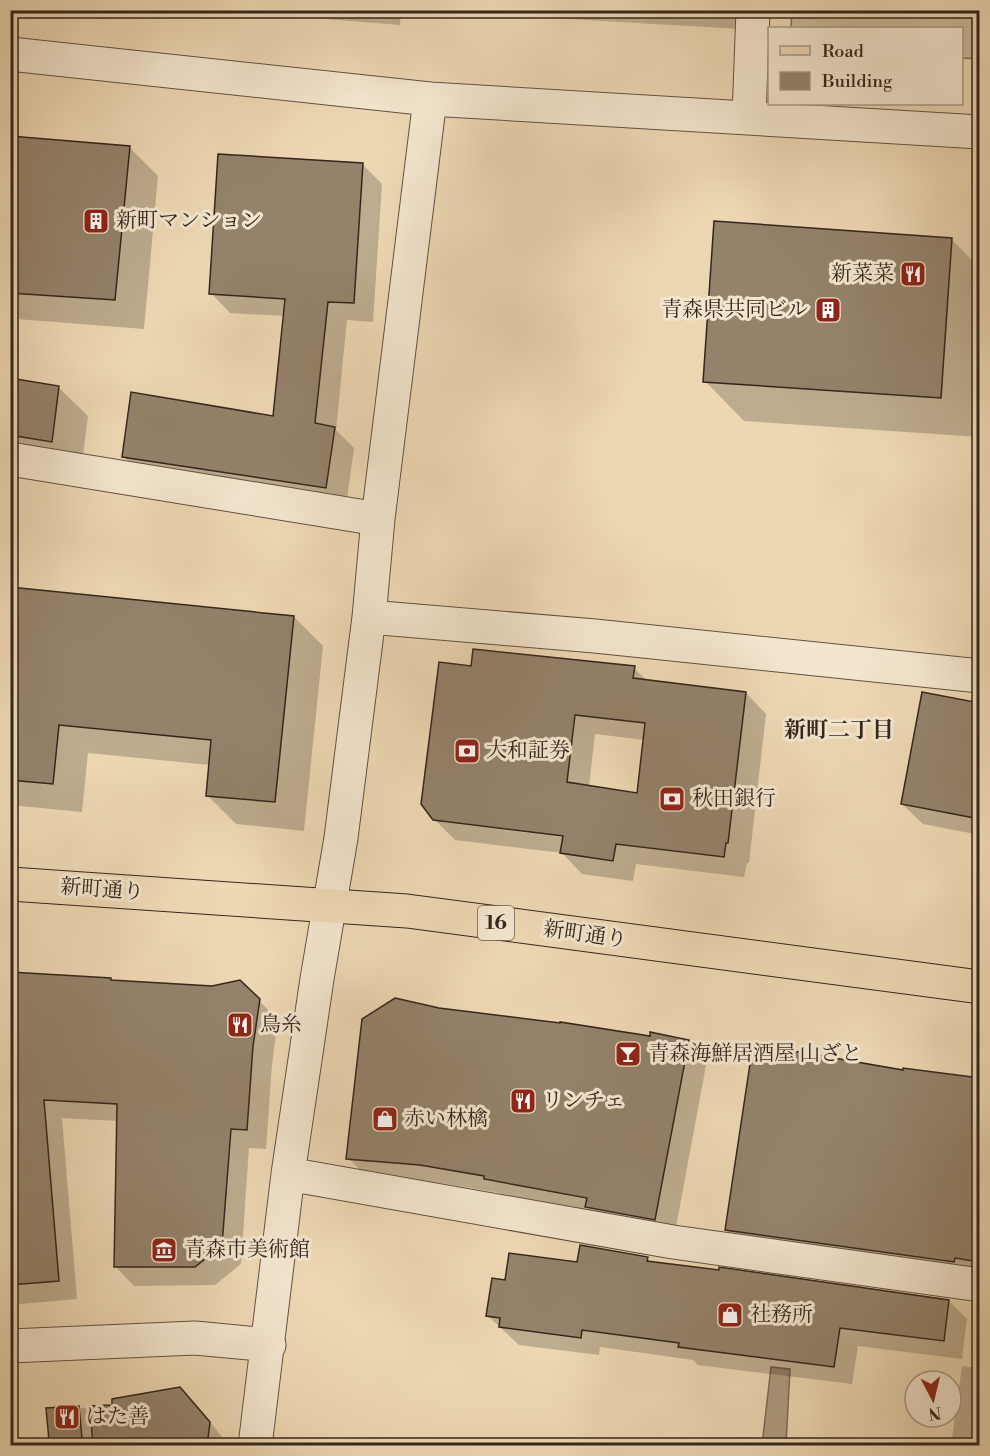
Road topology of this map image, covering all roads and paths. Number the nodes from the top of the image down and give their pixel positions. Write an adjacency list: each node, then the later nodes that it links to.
1 (753, 10): 4 (street)
2 (10, 54): 3 (street)
3 (430, 99): 4 (street); 7 (street)
4 (749, 117): 5 (street)
5 (980, 132)
6 (10, 459): 7 (street)
7 (378, 519): 8 (street)
8 (369, 617): 9 (street); 11 (street)
9 (980, 676)
10 (10, 884): 11 (main road, 新町通り / 16)
11 (329, 906): 12 (main road, 新町通り / 16); 13 (street)
12 (980, 987)
13 (288, 1174): 14 (street); 15 (street)
14 (980, 1285)
15 (269, 1345): 16 (street); 17 (street)
16 (10, 1346)
17 (255, 1446)

